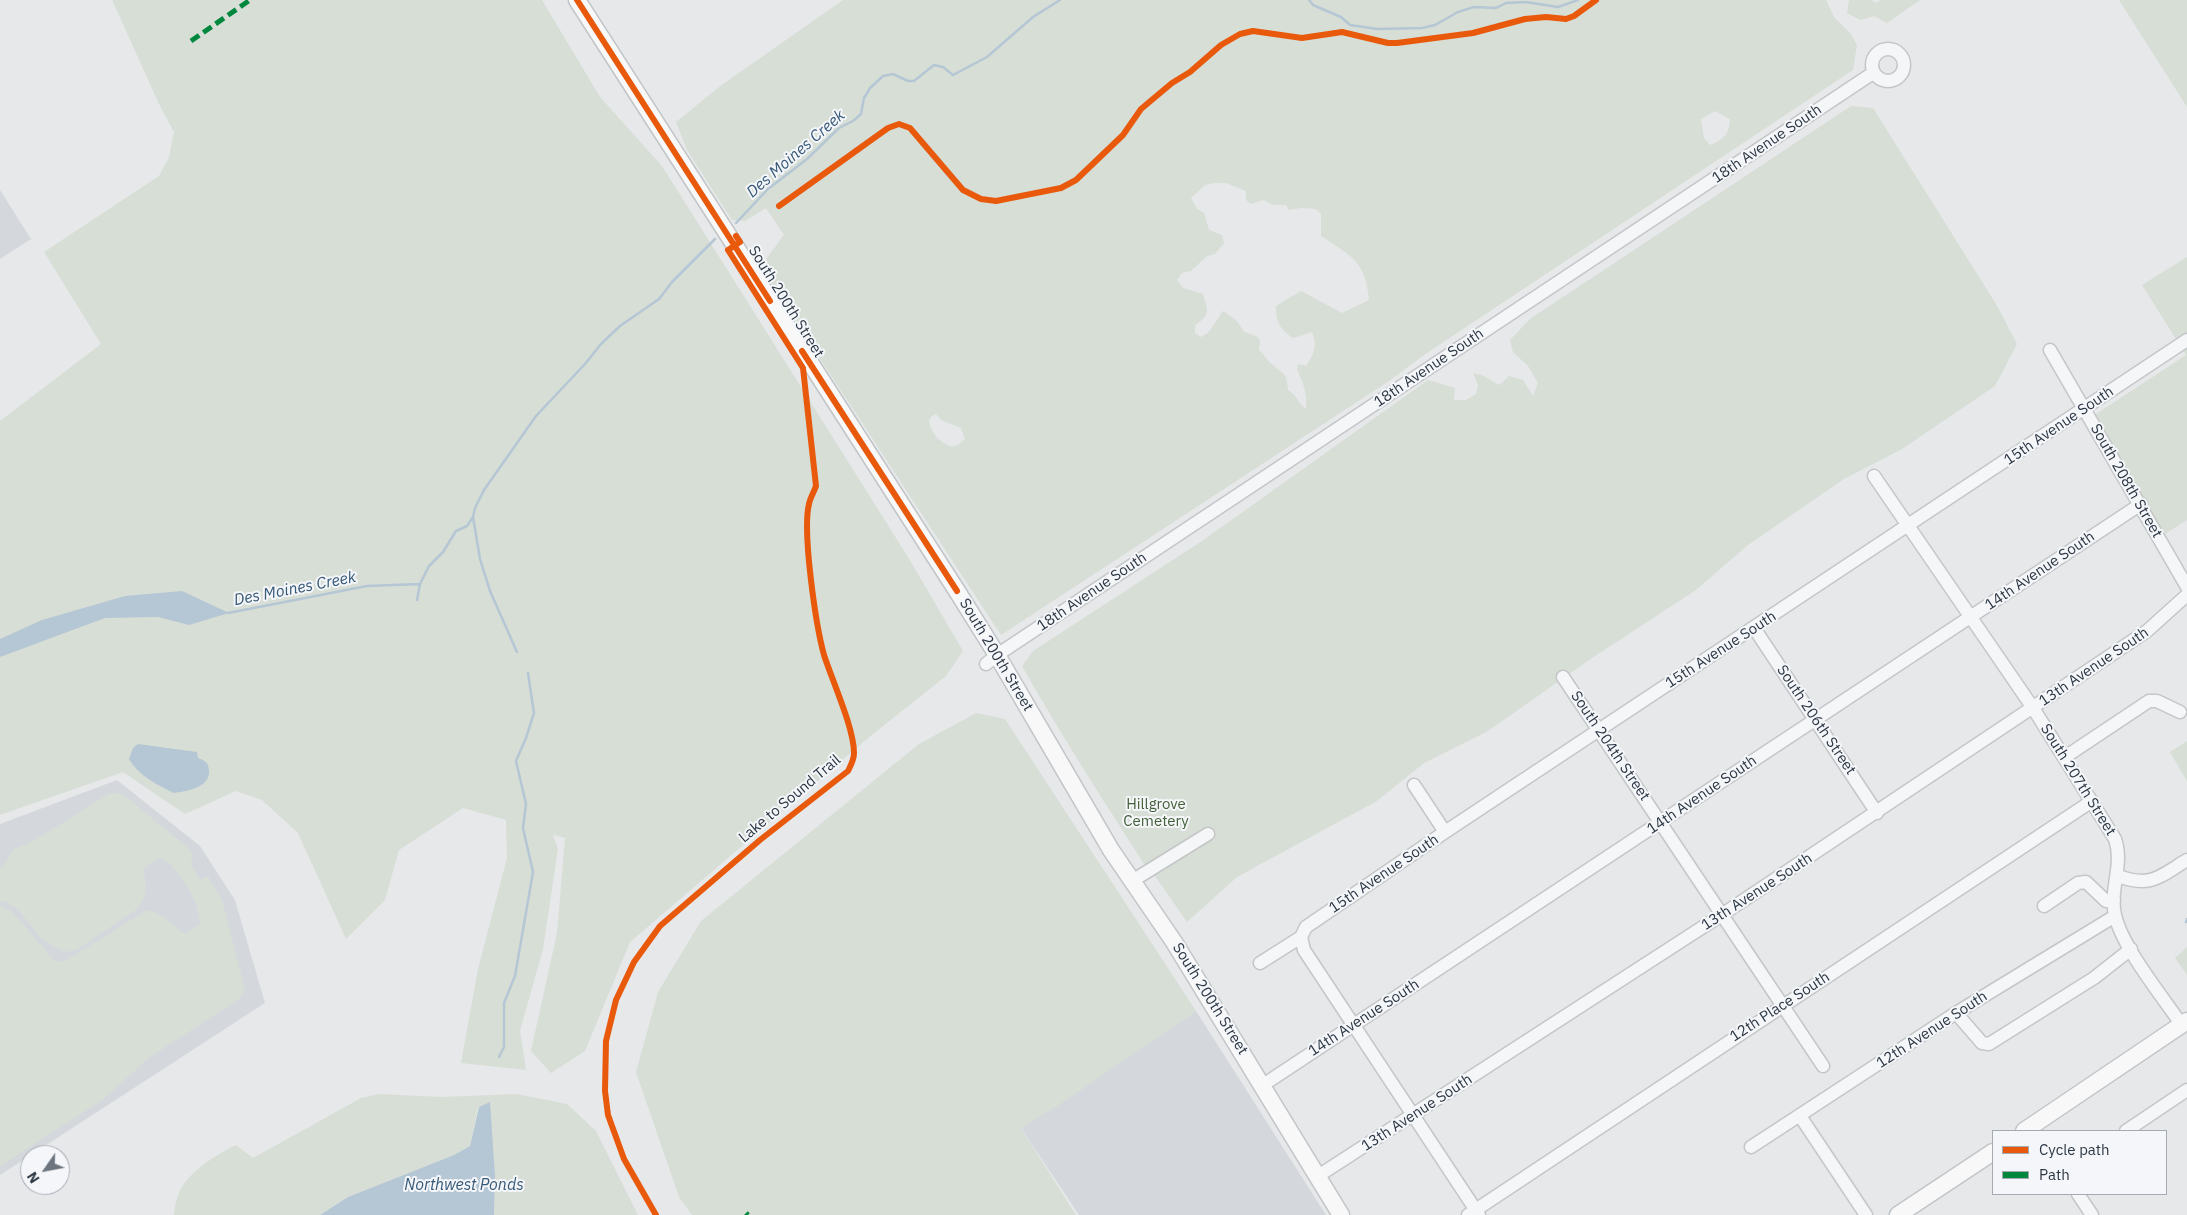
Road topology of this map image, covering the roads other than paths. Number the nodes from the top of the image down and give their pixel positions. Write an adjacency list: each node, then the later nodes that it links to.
1 (577, 0): 13 (main road, South 200th Street)
2 (1873, 73): 13 (street, 18th Avenue South)
3 (2187, 340): 5 (street, 15th Avenue South)
4 (2050, 350): 5 (street, South 208th Street)
5 (2084, 409): 7 (street, South 208th Street); 8 (street, 15th Avenue South)
6 (1874, 476): 8 (street, South 207th Street)
7 (2141, 504): 9 (street, South 208th Street); 11 (street, 14th Avenue South)
8 (1908, 527): 11 (street, South 207th Street); 12 (street, 15th Avenue South)
9 (2187, 587)
10 (2187, 595): 15 (street, 13th Avenue South)
11 (1970, 618): 15 (street, South 207th Street); 17 (street, 14th Avenue South)
12 (1754, 628): 17 (street, South 206th Street); 18 (street, 15th Avenue South)
13 (992, 659): 28 (main road, South 200th Street)
14 (1563, 677): 18 (street, South 204th Street)
15 (2033, 708): 19 (street, South 207th Street); 22 (street, 13th Avenue South)
16 (2180, 712): 19 (street)
17 (1815, 719): 22 (street, South 206th Street); 23 (street, 14th Avenue South)
18 (1599, 730): 23 (street, South 204th Street); 24 (street, 15th Avenue South)
19 (2065, 757): 21 (street, South 207th Street)
20 (1414, 785): 24 (street)
21 (2092, 801): 27 (street, South 207th Street); 36 (street, 12th Place South)
22 (1877, 813): 31 (street, 13th Avenue South)
23 (1661, 822): 31 (street, South 204th Street); 39 (street, 14th Avenue South)
24 (1445, 832): 33 (street, 15th Avenue South)
25 (1208, 834): 28 (street)
26 (2187, 860): 27 (street)
27 (2118, 876): 29 (street, South 207th Street)
28 (1132, 881): 41 (main road, South 200th Street)
29 (2114, 900): 30 (street); 32 (street, South 207th Street)
30 (2044, 906)
31 (1723, 914): 36 (street, South 204th Street); 43 (street, 13th Avenue South)
32 (2115, 916): 34 (street, South 207th Street); 37 (street, 12th Avenue South)
33 (1301, 937): 35 (street, 15th Avenue South); 39 (street)
34 (2131, 949): 37 (street); 38 (street, South 207th Street)
35 (1260, 963)
36 (1782, 1006): 40 (street, South 204th Street); 51 (street, 12th Place South)
37 (1956, 1013): 44 (street, 12th Avenue South)
38 (2184, 1023): 45 (main road)
39 (1354, 1025): 41 (street, 14th Avenue South); 43 (street)
40 (1823, 1066)
41 (1263, 1085): 49 (main road, South 200th Street)
42 (2187, 1090): 46 (street)
43 (1414, 1115): 49 (street, 13th Avenue South); 51 (street)
44 (1800, 1116): 47 (street, 12th Avenue South); 53 (street)
45 (2031, 1129)
46 (2127, 1130)
47 (1751, 1147)
48 (1992, 1153): 54 (main road)
49 (1318, 1176): 52 (main road, South 200th Street)
50 (2079, 1195): 55 (street)
51 (1474, 1213)
52 (1341, 1215)
53 (1866, 1215)
54 (1898, 1215)
55 (2092, 1215)

